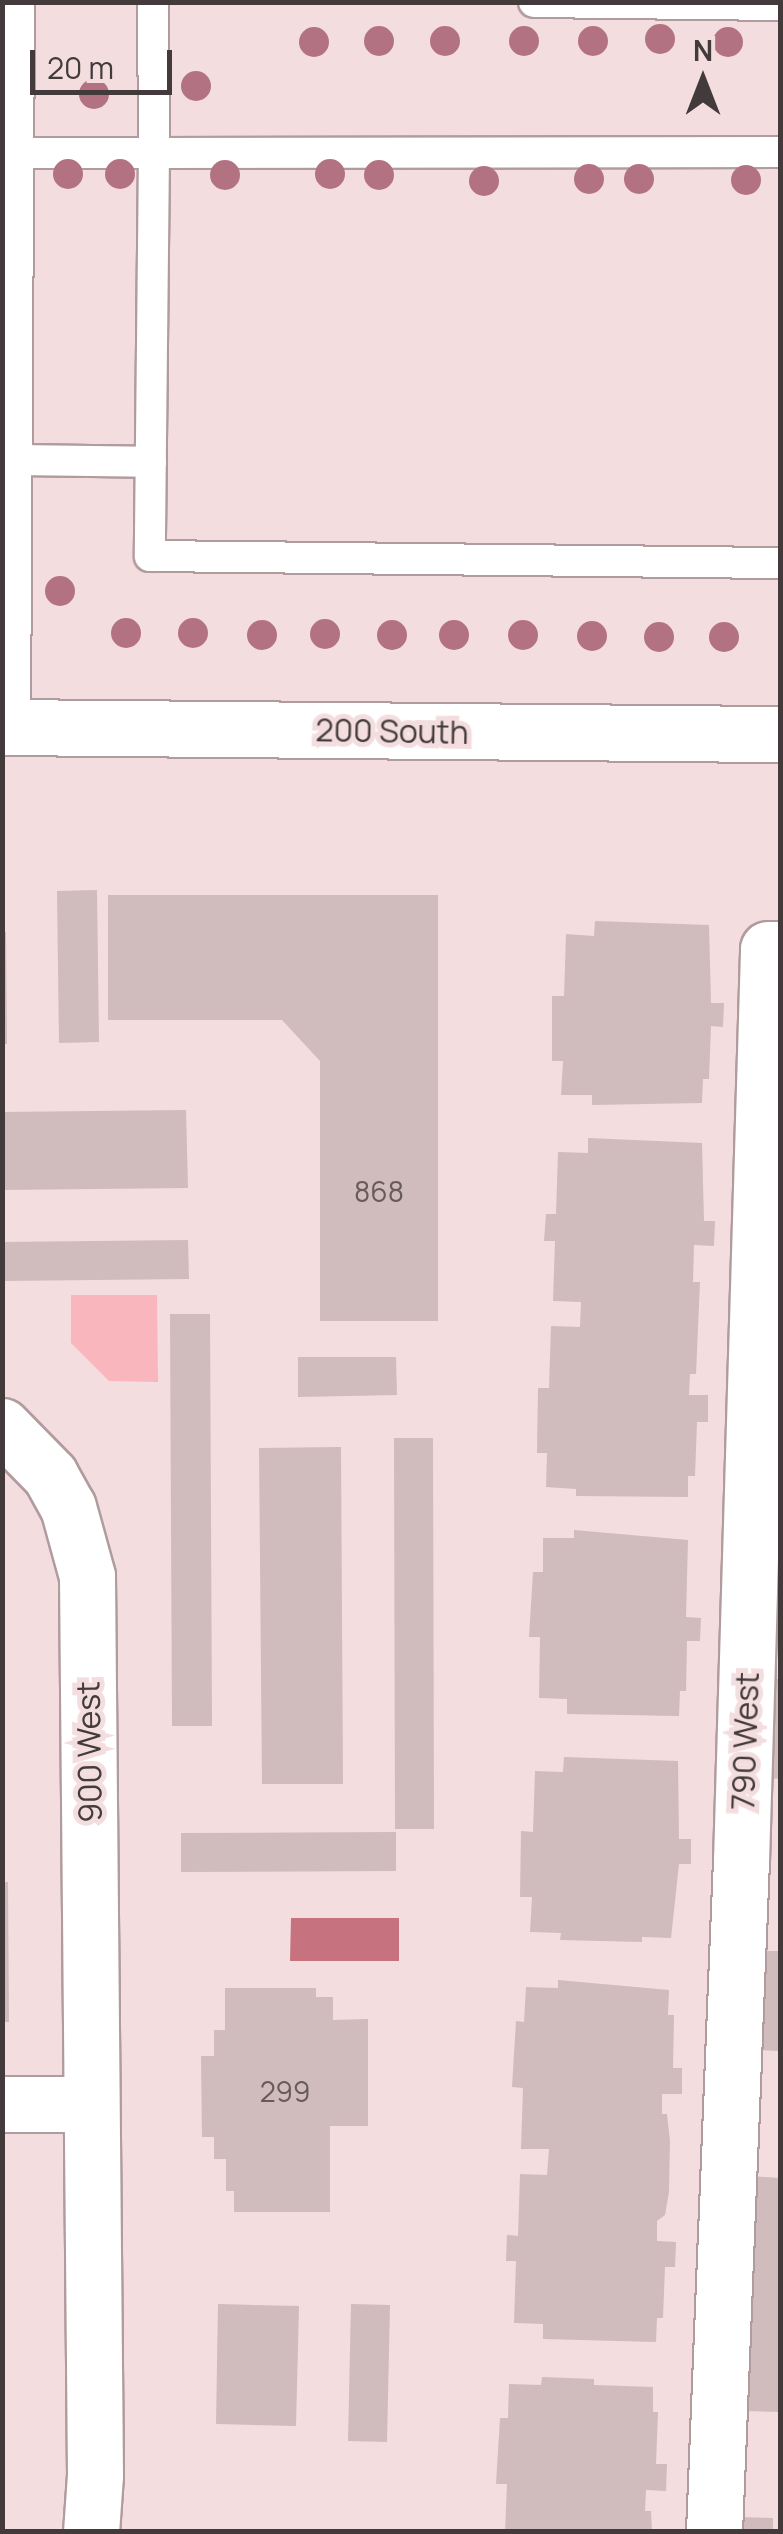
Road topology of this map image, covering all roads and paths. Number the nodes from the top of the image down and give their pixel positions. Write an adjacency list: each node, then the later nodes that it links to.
1 (19, 2): 5 (lane)
2 (153, 2): 6 (lane)
3 (534, 2): 4 (lane)
4 (780, 5)
5 (18, 152): 6 (lane); 8 (lane)
6 (154, 152): 7 (lane); 9 (lane)
7 (780, 152)
8 (14, 460): 9 (lane); 11 (lane)
9 (151, 462): 10 (lane)
10 (780, 562)
11 (9, 727): 12 (street, 200 South)
12 (780, 734)
13 (774, 949): 15 (street, 790 West)
14 (2, 1426): 17 (street, 900 West)
15 (761, 1862): 19 (street, 790 West)
16 (2, 2104): 17 (street)
17 (91, 2104): 18 (street, 900 West)
18 (90, 2532)
19 (714, 2532)

